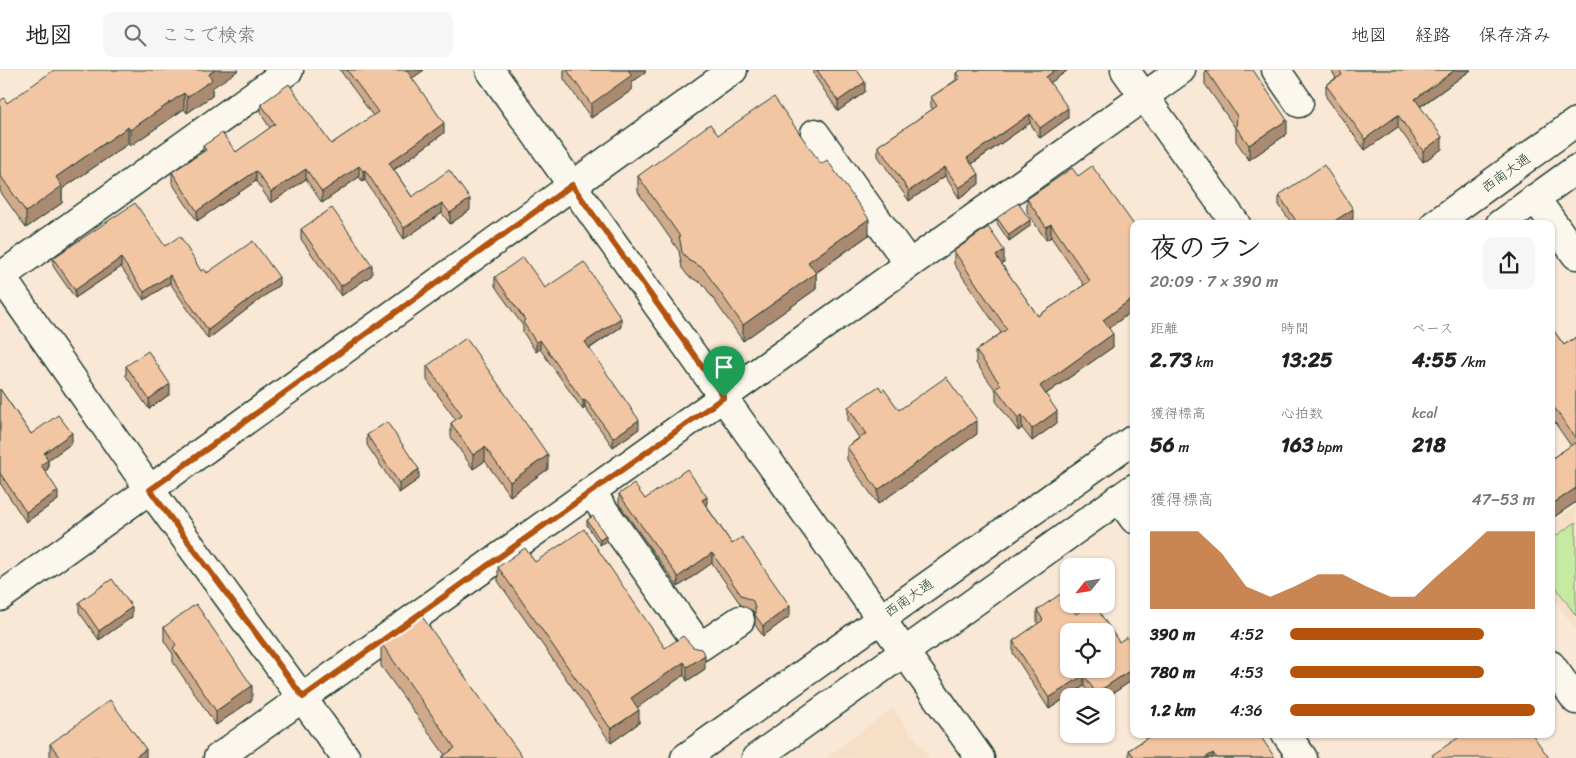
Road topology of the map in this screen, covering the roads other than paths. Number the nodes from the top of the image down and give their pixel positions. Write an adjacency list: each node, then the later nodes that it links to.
1 (289, 70): 21 (street)
2 (490, 70): 12 (street)
3 (733, 70): 12 (street)
4 (1125, 70): 7 (street)
5 (1181, 70): 7 (street)
6 (1276, 70): 8 (street)
7 (1144, 96): 14 (street); 20 (street)
8 (1299, 103)
9 (1576, 122): 15 (street, 西南大通)
10 (815, 133): 20 (street)
11 (1576, 169): 13 (street)
12 (572, 185): 22 (street); 24 (street)
13 (1535, 198): 16 (street); 17 (street)
14 (1233, 220)
15 (1441, 220)
16 (1505, 220)
17 (1551, 220)
18 (1555, 226): 19 (street)
19 (1576, 255)
20 (910, 264): 22 (street)
21 (0, 276): 24 (street)
22 (724, 397): 25 (street); 28 (street)
23 (1130, 441): 28 (street, 西南大通)
24 (150, 490): 27 (street); 32 (street)
25 (591, 492): 29 (street); 32 (street)
26 (1129, 502): 30 (street)
27 (0, 597)
28 (880, 618): 30 (street); 37 (street, 西南大通)
29 (740, 620)
30 (905, 652): 38 (street); 39 (street)
31 (1555, 671): 33 (street)
32 (303, 697): 35 (street); 36 (street)
33 (1576, 700)
34 (1289, 738): 40 (street)
35 (218, 758)
36 (346, 758)
37 (685, 758)
38 (756, 758)
39 (980, 758)
40 (1303, 758)

